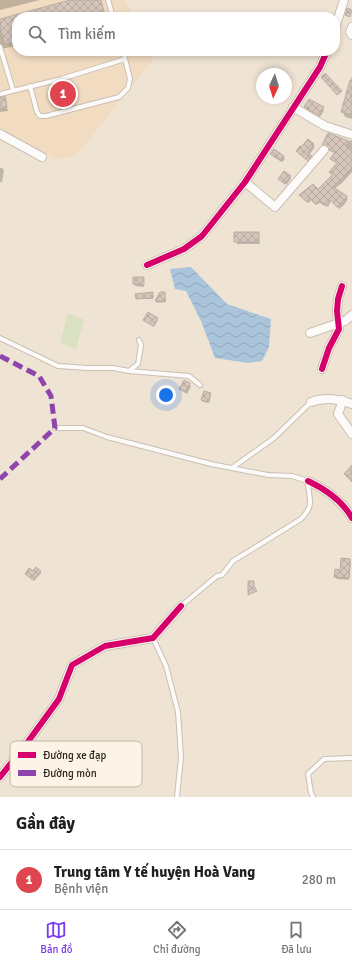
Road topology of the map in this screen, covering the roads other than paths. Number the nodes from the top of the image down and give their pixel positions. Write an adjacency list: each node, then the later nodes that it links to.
1 (108, 0): 3 (lane)
2 (344, 0): 4 (street)
3 (112, 12)
4 (340, 12)
5 (352, 27): 6 (street)
6 (352, 35)
7 (0, 47): 12 (lane)
8 (124, 56): 10 (lane)
9 (325, 56): 14 (street)
10 (125, 59): 11 (lane); 11 (lane)
11 (30, 86): 12 (lane)
12 (13, 90): 13 (lane)
13 (0, 94)
14 (293, 107): 16 (street); 19 (street)
15 (0, 134): 18 (street)
16 (350, 134)
17 (324, 150): 19 (street)
18 (42, 157)
19 (245, 182): 20 (street)
20 (147, 265)
21 (342, 286): 23 (street)
22 (352, 315): 23 (street)
23 (338, 322): 24 (street); 27 (street)
24 (310, 333)
25 (0, 338): 28 (lane)
26 (139, 340): 28 (lane)
27 (322, 368)
28 (129, 371): 29 (lane)
29 (200, 385)
30 (343, 400): 31 (street); 32 (street); 34 (street)
31 (311, 402): 35 (lane)
32 (352, 404)
33 (55, 428): 35 (lane)
34 (352, 434)
35 (232, 468): 36 (lane)
36 (308, 481): 37 (street); 38 (lane)
37 (352, 518)
38 (181, 606): 39 (street)
39 (153, 638): 40 (street); 44 (lane)
40 (28, 741)
41 (352, 758): 45 (lane)
42 (10, 764): 43 (street)
43 (0, 777)
44 (177, 797)
45 (313, 797)

